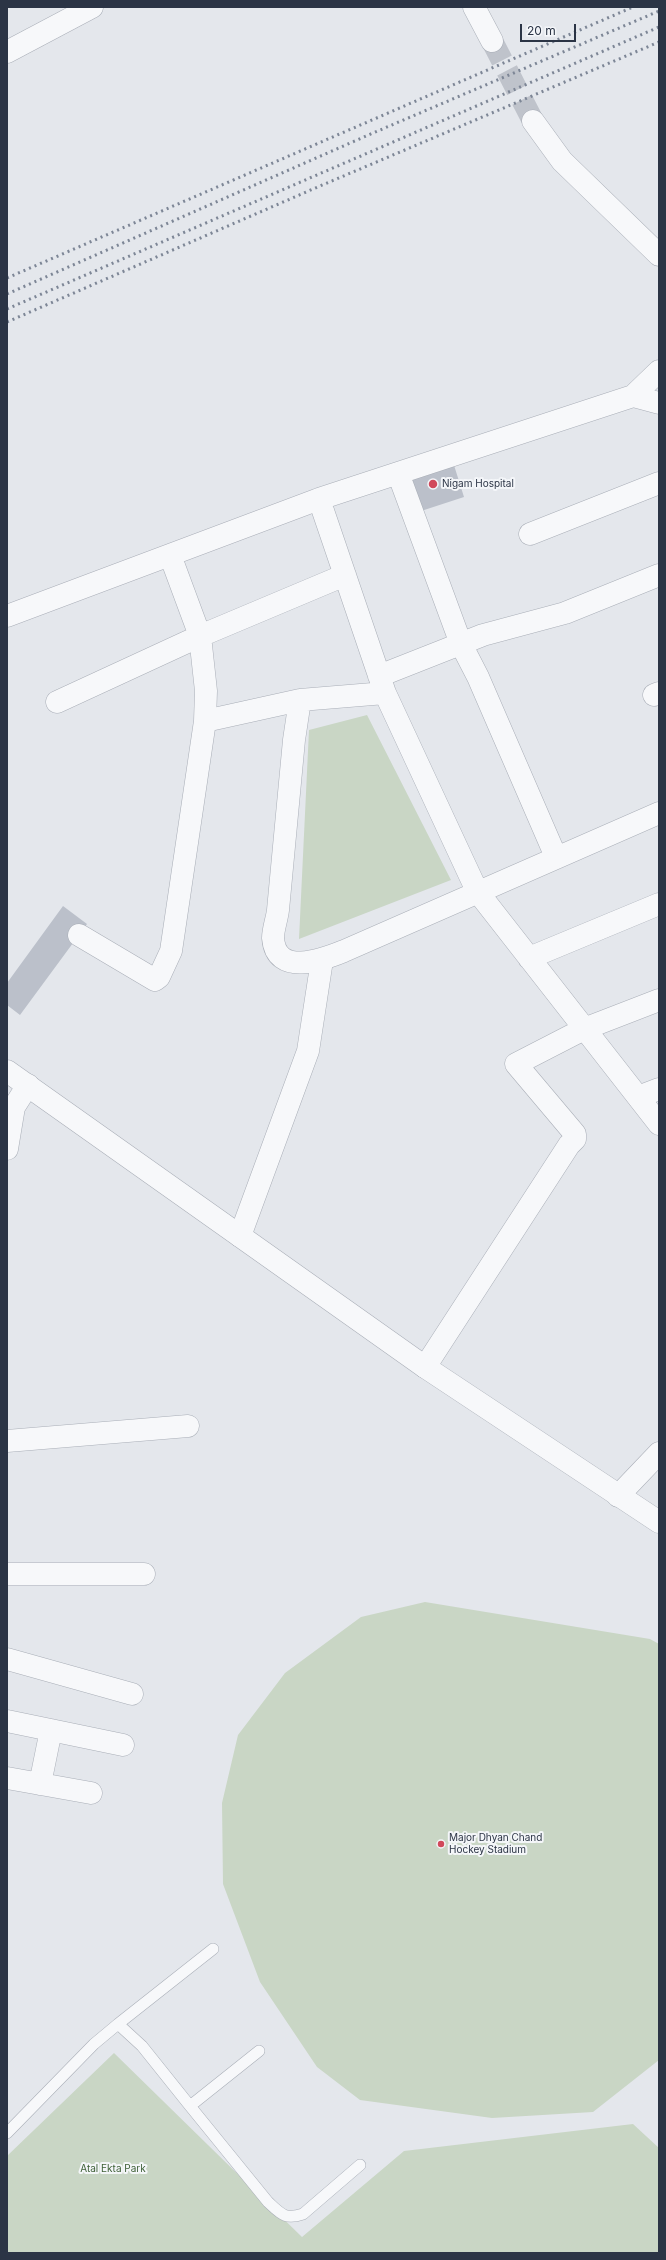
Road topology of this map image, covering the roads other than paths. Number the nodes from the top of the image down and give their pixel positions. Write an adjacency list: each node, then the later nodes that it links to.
1 (92, 7): 3 (street)
2 (474, 7): 4 (street)
3 (69, 13): 5 (street)
4 (492, 41)
5 (7, 52)
6 (533, 121): 7 (street)
7 (659, 255)
8 (659, 371): 9 (street)
9 (633, 396): 10 (street); 11 (street)
10 (659, 403)
11 (398, 473): 13 (street); 20 (street)
12 (659, 483): 14 (street)
13 (319, 499): 15 (street); 16 (street)
14 (530, 534)
15 (170, 555): 18 (street); 19 (street)
16 (345, 575): 19 (street); 21 (street)
17 (659, 575): 20 (street)
18 (7, 616)
19 (200, 636): 23 (street); 24 (street)
20 (461, 644): 21 (street); 26 (street)
21 (382, 685): 22 (street); 27 (street)
22 (300, 700): 24 (street); 31 (street)
23 (57, 702)
24 (205, 721): 29 (street)
25 (659, 813): 26 (street)
26 (556, 857): 27 (street)
27 (477, 891): 30 (street); 31 (street)
28 (659, 904): 30 (street)
29 (80, 935)
30 (529, 958): 33 (street)
31 (322, 960): 41 (street)
32 (659, 1000): 33 (street)
33 (584, 1029): 37 (street); 42 (street)
34 (7, 1071): 35 (street)
35 (28, 1085): 38 (street); 41 (street)
36 (659, 1089): 37 (street)
37 (638, 1097): 39 (street)
38 (10, 1108): 40 (street)
39 (659, 1124)
40 (7, 1149)
41 (240, 1236): 42 (street)
42 (426, 1368): 46 (street)
43 (188, 1426): 44 (street)
44 (7, 1442)
45 (659, 1453): 46 (street)
46 (618, 1496): 47 (street)
47 (659, 1522)
48 (7, 1574): 49 (street)
49 (144, 1574)
50 (7, 1658): 51 (street)
51 (132, 1694)
52 (7, 1721): 53 (street)
53 (51, 1730): 54 (street); 56 (street)
54 (123, 1745)
55 (7, 1778): 56 (street)
56 (40, 1784): 57 (street)
57 (91, 1793)
58 (213, 1949): 59 (lane)
59 (118, 2024): 61 (lane); 62 (lane)
60 (259, 2051): 61 (lane)
61 (190, 2106): 63 (lane)
62 (7, 2133)
63 (360, 2165)

